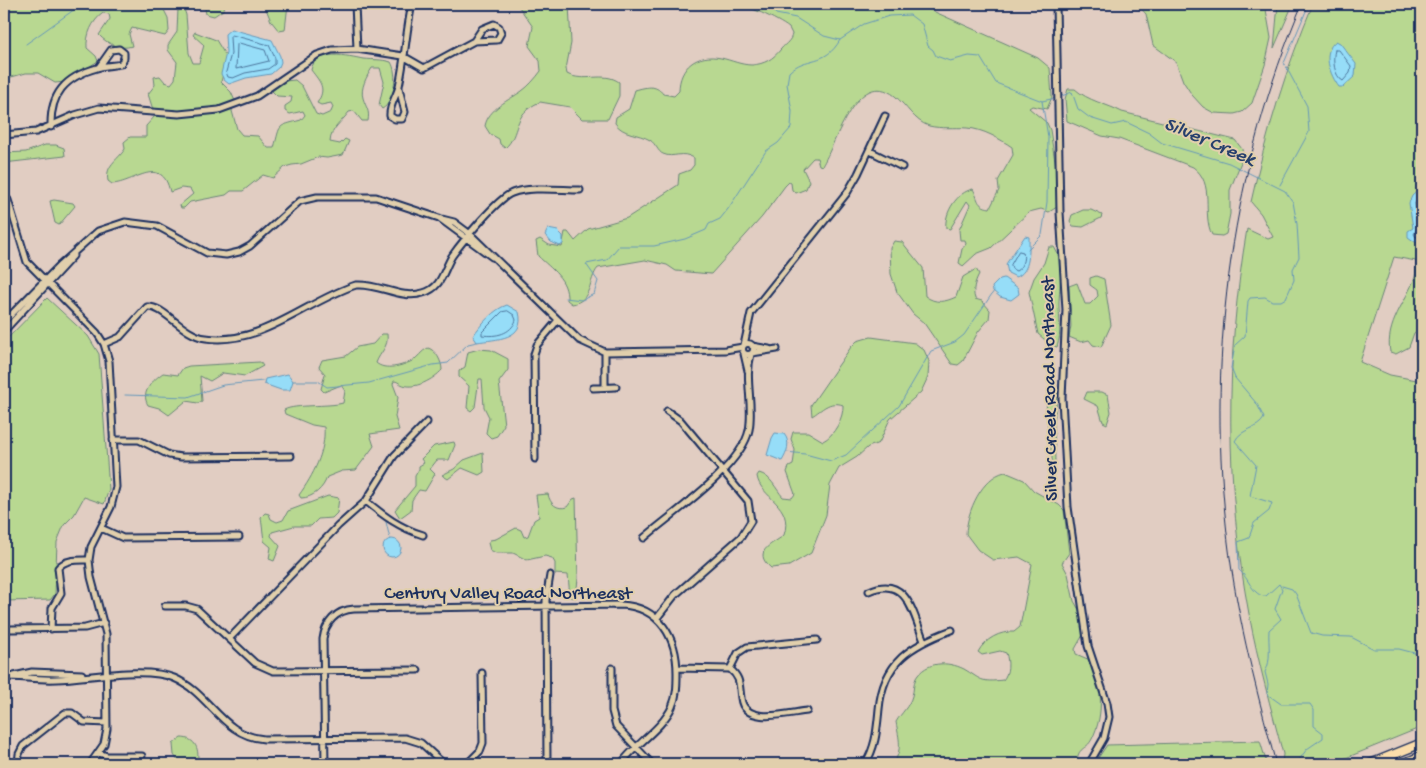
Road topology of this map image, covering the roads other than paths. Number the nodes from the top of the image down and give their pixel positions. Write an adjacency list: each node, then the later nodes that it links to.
1 (355, 4): 5 (street)
2 (412, 4): 6 (street)
3 (1056, 4): 80 (street, Silver Creek Road Northeast)
4 (474, 41): 4 (street); 6 (street)
5 (356, 49): 6 (street); 10 (street)
6 (403, 56): 8 (street)
7 (99, 67): 7 (street); 10 (street)
8 (399, 88): 8 (street)
9 (885, 116): 12 (street)
10 (51, 127): 11 (street)
11 (4, 135)
12 (870, 151): 13 (street); 20 (street)
13 (902, 167)
14 (580, 190): 16 (street)
15 (8, 200): 17 (street)
16 (468, 236): 17 (street); 18 (street); 22 (street)
17 (46, 282): 19 (street); 21 (street); 22 (street)
18 (558, 320): 26 (street); 35 (street)
19 (4, 322)
20 (747, 329): 24 (street); 25 (street)
21 (4, 331)
22 (104, 344): 33 (street)
23 (775, 349): 25 (street)
24 (744, 350): 25 (street); 25 (street); 26 (street); 27 (street)
25 (751, 350): 27 (street)
26 (605, 352): 28 (street)
27 (748, 371): 36 (street)
28 (605, 387): 29 (street); 30 (street)
29 (616, 387)
30 (594, 388)
31 (667, 411): 36 (street)
32 (427, 422): 37 (street)
33 (114, 440): 34 (street); 38 (street)
34 (291, 456)
35 (535, 459)
36 (723, 470): 41 (street); 47 (street)
37 (366, 501): 39 (street); 52 (street)
38 (101, 528): 40 (street); 42 (street)
39 (423, 535)
40 (239, 537)
41 (644, 538)
42 (89, 560): 48 (street); 49 (street)
43 (550, 575): 46 (street)
44 (869, 591): 54 (street)
45 (165, 606): 52 (street)
46 (546, 606): 47 (street, Century Valley Road Northeast); 59 (street, Century Valley Road Northeast); 76 (street)
47 (657, 618): 56 (street, Century Valley Road Northeast)
48 (104, 623): 49 (street); 61 (street)
49 (51, 629): 50 (street)
50 (12, 630)
51 (952, 630): 54 (street)
52 (230, 638): 59 (street)
53 (818, 640): 57 (street)
54 (924, 641): 79 (street)
55 (612, 668): 67 (street)
56 (677, 668): 57 (street); 67 (street, Century Valley Road Northeast)
57 (730, 669): 63 (street)
58 (418, 670): 59 (street)
59 (324, 672): 65 (street, Century Valley Road Northeast)
60 (482, 674): 75 (street)
61 (107, 675): 62 (street); 64 (street); 65 (street)
62 (4, 677)
63 (807, 711)
64 (107, 723): 68 (street); 71 (street)
65 (325, 738): 73 (street, Century Valley Road Northeast); 74 (street)
66 (1422, 743): 81 (main road)
67 (636, 748): 77 (street, Century Valley Road Northeast); 78 (street)
68 (99, 753): 69 (street); 72 (street)
69 (142, 756)
70 (1422, 756): 82 (main road)
71 (18, 764)
72 (90, 764)
73 (326, 764)
74 (444, 764)
75 (467, 764)
76 (547, 764)
77 (621, 764)
78 (652, 764)
79 (865, 764)
80 (1090, 764)
81 (1370, 764)
82 (1402, 764)

